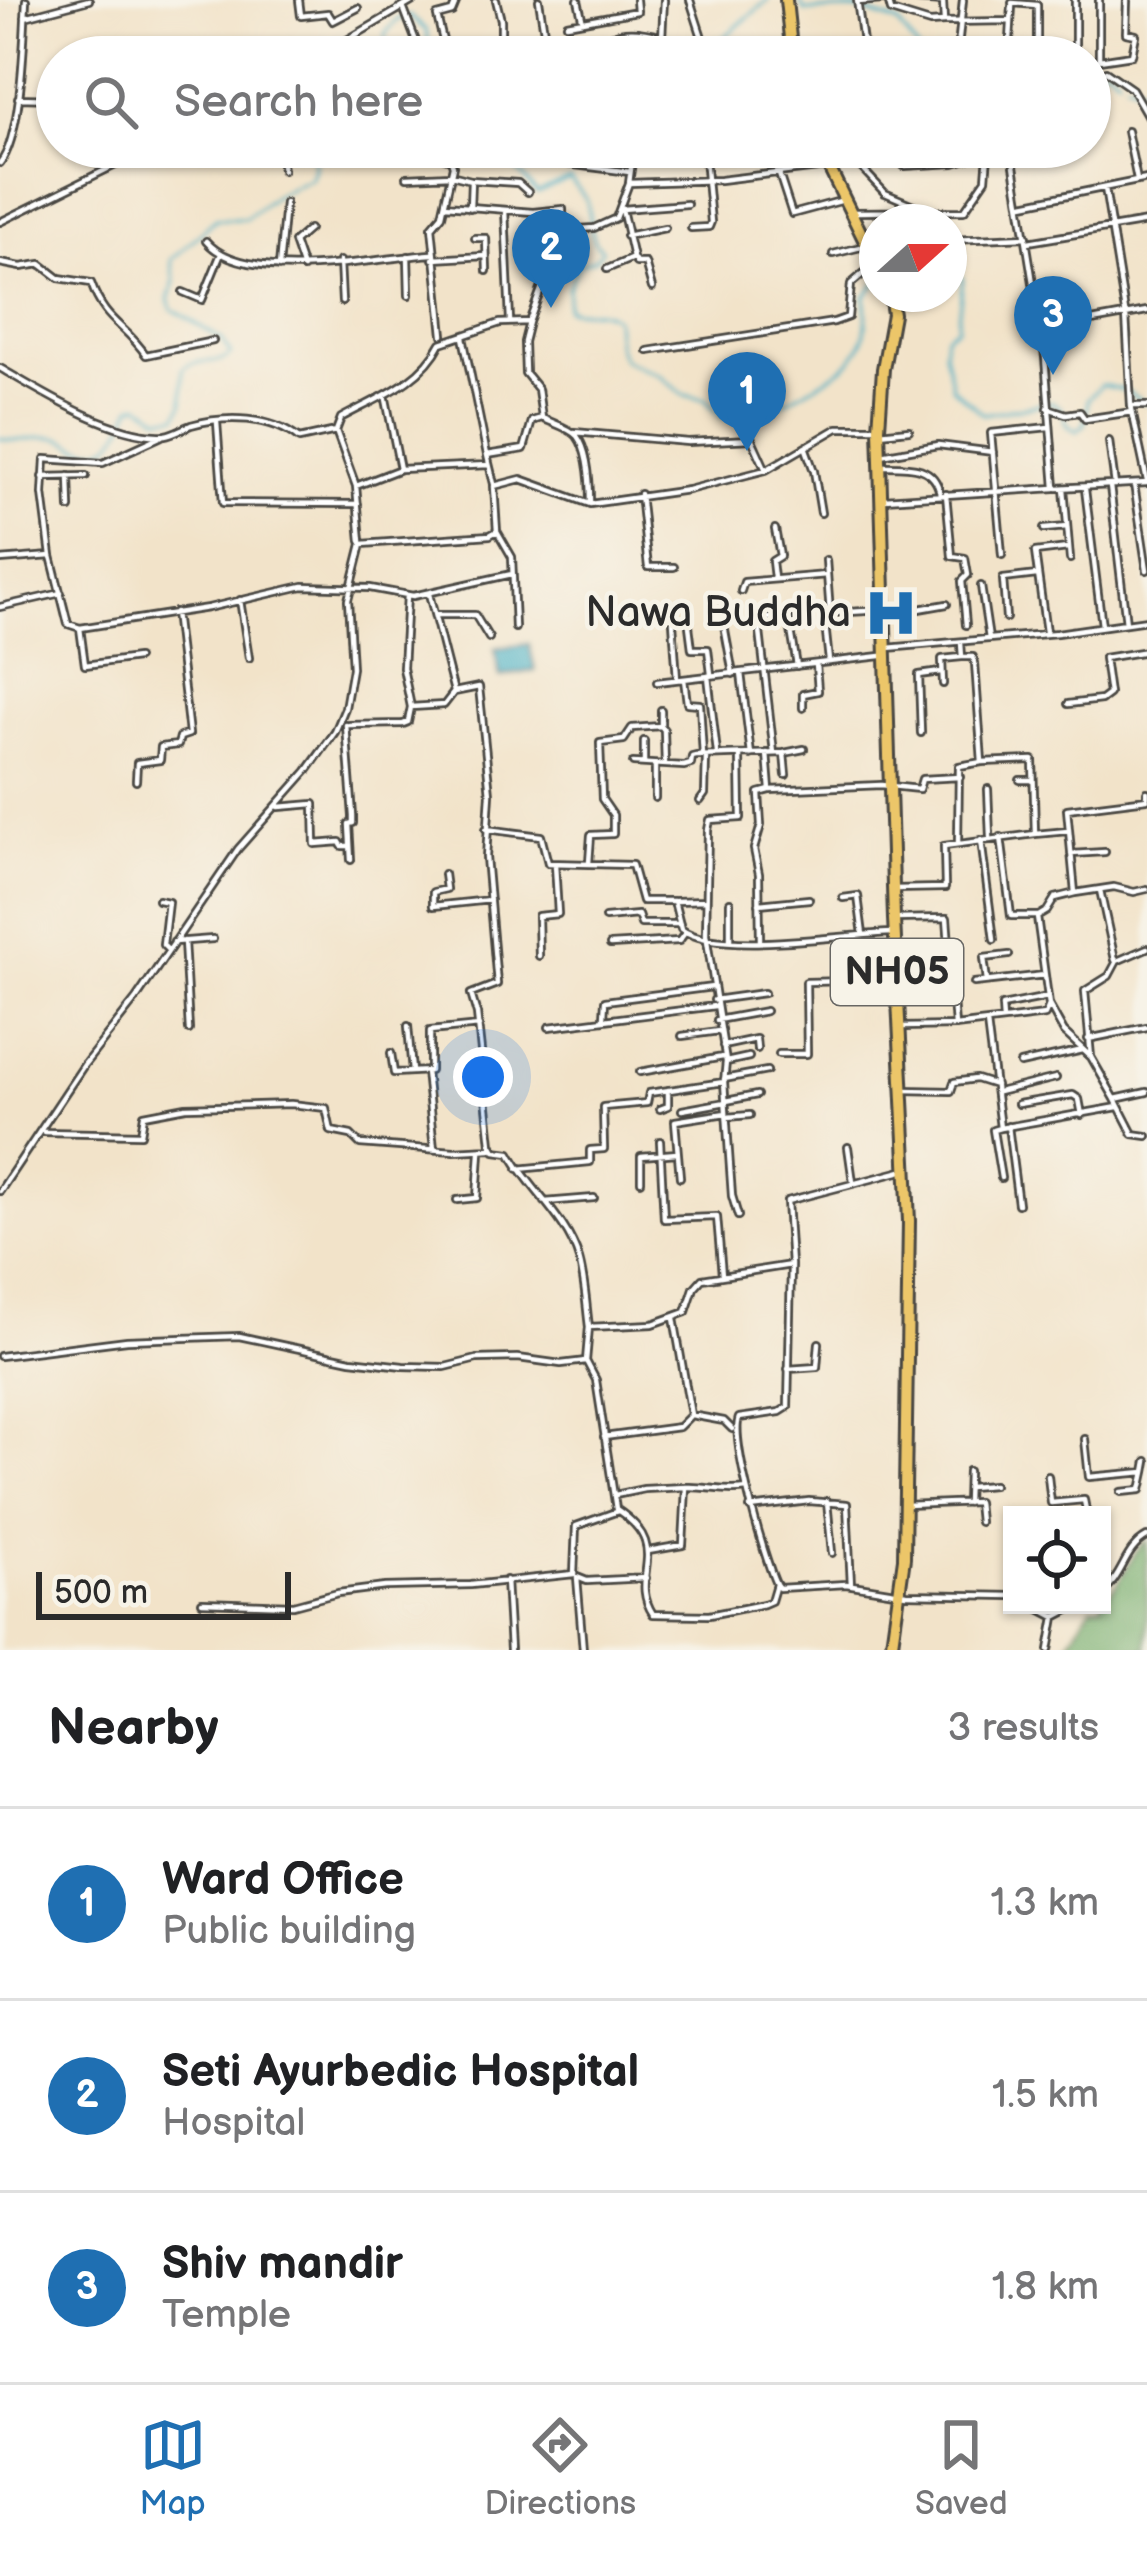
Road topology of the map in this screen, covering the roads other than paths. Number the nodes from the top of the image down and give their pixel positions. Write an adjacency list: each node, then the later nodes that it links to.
1 (26, 0): 25 (street)
2 (89, 0): 25 (street)
3 (299, 0): 22 (street)
4 (457, 0): 34 (street)
5 (496, 0): 35 (street)
6 (539, 0): 36 (street)
7 (578, 0): 26 (street)
8 (609, 0): 24 (street)
9 (636, 0): 23 (street)
10 (664, 0): 39 (street)
11 (690, 0): 40 (street)
12 (885, 0): 18 (street); 28 (street)
13 (916, 0): 28 (street)
14 (963, 0): 30 (street)
15 (1075, 0): 46 (street)
16 (1099, 0): 47 (street)
17 (1127, 0): 48 (street)
18 (857, 1): 42 (street)
19 (1012, 2): 27 (street); 45 (street)
20 (409, 4): 32 (street); 33 (street)
21 (786, 6): 41 (main road)
22 (358, 8)
23 (637, 11): 24 (street); 31 (street)
24 (611, 14): 26 (street)
25 (26, 17): 50 (street)
26 (582, 20): 29 (street)
27 (1010, 21): 30 (street); 44 (street)
28 (944, 22): 30 (street)
29 (567, 24)
30 (959, 25): 43 (street)
31 (635, 29): 37 (street); 38 (street)
32 (354, 36)
33 (414, 36)
34 (442, 36)
35 (501, 36)
36 (544, 36)
37 (610, 36)
38 (660, 36)
39 (663, 36)
40 (702, 36)
41 (791, 36)
42 (862, 36)
43 (958, 36)
44 (1010, 36)
45 (1037, 36)
46 (1075, 36)
47 (1099, 36)
48 (1111, 58)
49 (1111, 74): 52 (street)
50 (18, 98): 51 (street); 54 (street)
51 (36, 98)
52 (1147, 115)
53 (1126, 131): 73 (street)
54 (0, 164)
55 (109, 168): 90 (street)
56 (451, 168): 68 (street)
57 (598, 168): 66 (street)
58 (631, 168): 66 (street)
59 (707, 168): 70 (street)
60 (810, 168): 67 (street)
61 (830, 168): 77 (main road)
62 (831, 168): 87 (main road)
63 (862, 168): 80 (street)
64 (987, 168): 83 (street)
65 (1015, 168): 81 (street)
66 (630, 172): 74 (street)
67 (779, 173): 70 (street); 77 (street)
68 (451, 175): 69 (street); 72 (street); 82 (street)
69 (407, 177)
70 (708, 179): 74 (street); 95 (street)
71 (1147, 179): 73 (street)
72 (471, 180): 76 (street); 84 (street)
73 (1137, 180): 75 (street)
74 (629, 183): 85 (street)
75 (1105, 188): 81 (street); 93 (street)
76 (528, 191)
77 (844, 200): 92 (main road)
78 (285, 203): 112 (street)
79 (686, 204): 85 (street)
80 (911, 204)
81 (1023, 204): 100 (street)
82 (445, 205): 84 (street); 108 (street)
83 (967, 207)
84 (470, 208): 86 (street)
85 (622, 209): 97 (street); 98 (street)
86 (506, 210): 97 (street); 124 (street)
87 (855, 212): 88 (street); 89 (main road)
88 (859, 212)
89 (859, 220)
90 (0, 222)
91 (1147, 222): 93 (street)
92 (859, 224)
93 (1112, 227): 100 (street); 123 (street)
94 (665, 228): 98 (street)
95 (691, 228)
96 (309, 229): 113 (street)
97 (563, 230): 125 (street)
98 (626, 236): 109 (street)
99 (475, 238): 107 (street)
100 (1027, 239): 101 (street); 126 (street)
101 (967, 240)
102 (206, 241): 105 (street)
103 (859, 247): 104 (street)
104 (833, 254)
105 (220, 256): 112 (street); 118 (street)
106 (408, 256): 108 (street); 110 (street); 119 (street)
107 (486, 256): 108 (street); 115 (street)
108 (433, 257): 129 (street)
109 (633, 258): 114 (street); 117 (street)
110 (340, 261): 113 (street); 120 (street)
111 (0, 263): 128 (street)
112 (279, 267): 113 (street)
113 (303, 268)
114 (607, 269)
115 (487, 271)
116 (859, 277): 130 (street)
117 (652, 288)
118 (183, 292)
119 (409, 295)
120 (342, 302)
121 (1147, 311): 123 (street)
122 (893, 312): 140 (main road, NH05)
123 (1126, 314): 126 (street); 135 (street)
124 (510, 321): 125 (street); 127 (street)
125 (529, 322): 137 (street)
126 (1042, 330): 134 (street)
127 (463, 336): 129 (street); 149 (street)
128 (213, 340)
129 (443, 340): 132 (street)
130 (647, 352)
131 (0, 368): 144 (street)
132 (386, 397): 142 (street); 152 (street)
133 (1147, 406): 135 (street)
134 (1048, 408): 135 (street); 139 (street)
135 (1132, 409): 158 (street)
136 (741, 415): 145 (street)
137 (542, 418): 143 (street); 149 (street)
138 (218, 421): 142 (street); 144 (street); 168 (street)
139 (1049, 428): 148 (street); 162 (street)
140 (879, 430): 141 (street); 147 (street); 150 (main road, NH05)
141 (909, 430)
142 (336, 431): 161 (street)
143 (574, 432): 145 (street); 169 (street)
144 (165, 435): 156 (street)
145 (752, 439): 153 (street)
146 (1109, 441): 160 (street)
147 (806, 448): 153 (street); 171 (street)
148 (994, 452): 150 (street); 164 (street)
149 (487, 455): 151 (street)
150 (881, 461): 166 (street); 167 (main road, NH05)
151 (489, 465): 152 (street); 157 (street)
152 (400, 470): 161 (street)
153 (766, 470): 165 (street)
154 (69, 476): 155 (street); 156 (street); 170 (street)
155 (86, 476)
156 (43, 477): 179 (street)
157 (494, 482): 169 (street); 175 (street)
158 (1147, 482): 159 (street)
159 (1134, 484): 160 (street); 184 (street)
160 (1112, 485): 163 (street); 209 (street)
161 (356, 486): 168 (street)
162 (1060, 488): 163 (street); 164 (street); 172 (street)
163 (1085, 489): 213 (street)
164 (997, 491): 166 (street); 178 (street)
165 (640, 494): 169 (street); 183 (street)
166 (943, 494): 167 (street); 210 (street)
167 (883, 499): 201 (main road, NH05)
168 (358, 504): 176 (street)
169 (590, 504)
170 (70, 508)
171 (820, 513)
172 (1067, 527): 174 (street); 177 (street)
173 (775, 529): 188 (street)
174 (1044, 529)
175 (496, 531): 176 (street); 185 (street)
176 (362, 544): 190 (street)
177 (1068, 548): 180 (street); 187 (street)
178 (1002, 555)
179 (51, 556): 181 (street); 192 (street)
180 (1070, 559)
181 (0, 560)
182 (826, 560): 186 (street)
183 (674, 567)
184 (1147, 570)
185 (512, 574): 193 (street); 212 (street)
186 (827, 575): 188 (street); 200 (street)
187 (1037, 575): 205 (street); 214 (street)
188 (774, 578): 191 (street)
189 (981, 586): 216 (street)
190 (354, 590): 194 (street); 195 (street); 242 (street)
191 (741, 591)
192 (62, 592): 197 (street); 211 (street)
193 (429, 594): 194 (street); 202 (street)
194 (406, 595): 237 (street)
195 (240, 600): 199 (street); 222 (street)
196 (947, 604): 201 (street)
197 (0, 607)
198 (721, 608): 230 (street)
199 (175, 612): 211 (street); 261 (street)
200 (830, 613): 201 (street); 223 (street)
201 (885, 613): 219 (main road, NH05)
202 (436, 616): 215 (street); 235 (street)
203 (688, 618): 231 (street)
204 (766, 618): 227 (street)
205 (1006, 618)
206 (1147, 620): 209 (street)
207 (673, 622): 232 (street)
208 (759, 623): 228 (street)
209 (1126, 623): 213 (street)
210 (965, 625)
211 (80, 628): 225 (street)
212 (515, 628)
213 (1102, 628): 214 (street)
214 (1046, 632): 216 (street)
215 (489, 638)
216 (988, 639): 217 (street)
217 (962, 644): 219 (street); 220 (street)
218 (1147, 651): 236 (street)
219 (887, 652): 223 (street); 262 (main road, NH05)
220 (962, 657): 229 (street); 252 (street)
221 (137, 658): 225 (street)
222 (249, 658)
223 (829, 662): 224 (street)
224 (816, 664): 227 (street); 238 (street)
225 (85, 665): 226 (street)
226 (74, 666)
227 (797, 666): 228 (street)
228 (764, 670): 230 (street); 246 (street)
229 (941, 672): 234 (street); 243 (street)
230 (737, 674): 231 (street); 249 (street)
231 (710, 675): 232 (street); 248 (street)
232 (680, 679): 233 (street); 251 (street)
233 (657, 682)
234 (943, 684)
235 (454, 692): 237 (street); 269 (street)
236 (1068, 704)
237 (411, 707): 240 (street)
238 (803, 708)
239 (661, 710): 241 (street)
240 (346, 725): 242 (street); 276 (street)
241 (661, 726): 256 (street); 280 (street)
242 (338, 727): 268 (street)
243 (921, 733)
244 (644, 741): 254 (street)
245 (804, 749): 247 (street)
246 (771, 753): 247 (street); 249 (street); 264 (street)
247 (784, 753): 257 (street)
248 (717, 755): 250 (street); 251 (street)
249 (751, 755): 250 (street)
250 (740, 756): 288 (street)
251 (704, 757): 256 (street); 267 (street)
252 (982, 762): 258 (street); 259 (street)
253 (633, 763): 254 (street)
254 (644, 764): 255 (street)
255 (655, 766): 256 (street); 266 (street)
256 (665, 766)
257 (786, 775)
258 (960, 776): 262 (street); 275 (street)
259 (1033, 779): 260 (street); 271 (street)
260 (1020, 780)
261 (136, 781)
262 (890, 789): 264 (street); 283 (main road, NH05)
263 (988, 789): 273 (street)
264 (770, 790): 294 (street)
265 (1147, 796): 270 (street)
266 (655, 798)
267 (700, 801)
268 (276, 807): 276 (street); 309 (street)
269 (486, 829): 281 (street); 291 (street)
270 (1068, 831): 271 (street); 278 (street)
271 (1035, 833): 272 (street)
272 (1001, 837): 273 (street); 295 (street)
273 (990, 839): 274 (street)
274 (981, 840): 275 (street); 307 (street)
275 (958, 843): 283 (street)
276 (350, 846): 279 (street)
277 (1106, 852): 278 (street)
278 (1071, 854): 286 (street)
279 (350, 860)
280 (589, 862): 281 (street); 292 (street)
281 (555, 864): 314 (street)
282 (445, 874): 291 (street)
283 (894, 889): 297 (main road, NH05)
284 (1147, 889): 285 (street)
285 (1100, 890): 286 (street); 316 (street)
286 (1076, 893): 295 (street)
287 (843, 898): 301 (street)
288 (706, 899): 292 (street); 304 (street)
289 (809, 899): 294 (street)
290 (158, 900): 312 (street)
291 (490, 900): 335 (street)
292 (674, 901): 298 (street)
293 (730, 902): 305 (street)
294 (759, 904): 306 (street)
295 (1038, 916): 318 (street)
296 (605, 918): 298 (street)
297 (895, 919): 300 (main road, NH05); 324 (street)
298 (680, 924): 299 (street)
299 (685, 933): 304 (street); 310 (street)
300 (895, 933): 301 (street); 319 (main road, NH05)
301 (863, 935): 302 (street)
302 (848, 937): 306 (street); 317 (street)
303 (213, 939): 308 (street)
304 (708, 940): 305 (street); 322 (street)
305 (730, 940): 306 (street)
306 (760, 940)
307 (994, 940)
308 (184, 941): 309 (street); 340 (street)
309 (174, 942): 312 (street)
310 (610, 945)
311 (1147, 948): 316 (street)
312 (168, 950): 376 (street)
313 (914, 950): 324 (street)
314 (538, 956)
315 (1009, 956): 320 (street)
316 (1118, 961): 343 (street)
317 (848, 965)
318 (1045, 975): 320 (street); 325 (street)
319 (898, 979): 337 (main road, NH05); 349 (street)
320 (987, 981): 321 (street)
321 (974, 983)
322 (713, 987): 326 (street); 330 (street)
323 (764, 993): 326 (street)
324 (952, 1000): 336 (street)
325 (1048, 1001): 328 (street); 329 (street); 332 (street)
326 (714, 1003): 330 (street); 331 (street)
327 (766, 1012): 331 (street)
328 (1045, 1015): 329 (street); 332 (street)
329 (1054, 1018): 344 (street)
330 (604, 1019): 339 (street)
331 (717, 1020): 341 (street)
332 (1003, 1021): 333 (street)
333 (987, 1023): 336 (street); 360 (street)
334 (408, 1026): 356 (street)
335 (479, 1026): 354 (street); 379 (street)
336 (955, 1026): 337 (street)
337 (902, 1027): 362 (main road, NH05)
338 (1147, 1027): 343 (street)
339 (549, 1028)
340 (189, 1030)
341 (719, 1030): 342 (street); 345 (street)
342 (682, 1036)
343 (1087, 1036): 344 (street); 351 (street)
344 (1073, 1040): 347 (street)
345 (723, 1046): 346 (street); 352 (street)
346 (757, 1049)
347 (1083, 1050): 351 (street); 353 (street)
348 (391, 1054): 356 (street)
349 (779, 1054)
350 (749, 1057): 352 (street)
351 (1090, 1057): 365 (street)
352 (725, 1060): 357 (street); 359 (street)
353 (1019, 1064)
354 (426, 1071): 356 (street); 381 (street)
355 (767, 1071): 359 (street)
356 (412, 1072)
357 (640, 1072)
358 (1056, 1078): 360 (street)
359 (724, 1080): 361 (street); 366 (street)
360 (995, 1089): 362 (street); 375 (street)
361 (668, 1090): 369 (street); 385 (street)
362 (904, 1090): 386 (main road, NH05)
363 (1147, 1092): 365 (street)
364 (757, 1096): 366 (street)
365 (1115, 1099): 368 (street)
366 (726, 1101): 370 (street); 372 (street)
367 (1018, 1104): 371 (street)
368 (1118, 1107): 371 (street); 377 (street)
369 (660, 1109)
370 (682, 1110)
371 (1082, 1114): 374 (street)
372 (726, 1115): 373 (street); 384 (street); 396 (street)
373 (751, 1115)
374 (1009, 1126): 375 (street); 395 (street)
375 (1000, 1128): 388 (street)
376 (42, 1132): 381 (street); 391 (street)
377 (1147, 1136)
378 (660, 1141): 383 (street)
379 (490, 1144): 382 (street); 385 (street)
380 (848, 1147): 390 (street)
381 (434, 1149): 382 (street)
382 (480, 1152): 393 (street)
383 (660, 1154): 384 (street); 389 (street); 398 (street)
384 (677, 1154): 387 (street)
385 (518, 1169): 394 (street)
386 (907, 1170): 390 (street); 421 (main road, NH05)
387 (680, 1177)
388 (1000, 1178)
389 (641, 1181)
390 (853, 1182): 397 (street)
391 (0, 1191)
392 (593, 1198): 394 (street)
393 (457, 1200)
394 (545, 1202): 400 (street)
395 (1018, 1204)
396 (738, 1216)
397 (791, 1265): 398 (street); 404 (street)
398 (722, 1275): 399 (street)
399 (674, 1318): 400 (street); 405 (street)
400 (589, 1327): 403 (street)
401 (819, 1343): 404 (street)
402 (0, 1356): 403 (street)
403 (586, 1361): 407 (street)
404 (788, 1369): 406 (street)
405 (691, 1415): 406 (street); 407 (street)
406 (734, 1431): 416 (street)
407 (604, 1437): 418 (street)
408 (1085, 1439): 411 (street)
409 (1147, 1460): 411 (street)
410 (968, 1471): 414 (street)
411 (1145, 1472): 417 (street)
412 (1048, 1476): 422 (street)
413 (993, 1485): 414 (street)
414 (969, 1486): 420 (street)
415 (686, 1487): 416 (street); 418 (street); 427 (street)
416 (749, 1489): 423 (street)
417 (1121, 1492)
418 (613, 1496): 424 (street)
419 (827, 1501): 423 (street); 428 (street); 434 (street)
420 (968, 1503): 421 (street); 425 (street)
421 (906, 1505): 435 (main road, NH05)
422 (1085, 1506)
423 (750, 1508): 432 (street)
424 (618, 1511): 427 (street); 429 (street)
425 (980, 1522)
426 (1147, 1537): 433 (street)
427 (648, 1551): 430 (street)
428 (832, 1553)
429 (575, 1576): 430 (street); 431 (street); 442 (street)
430 (646, 1578): 432 (street)
431 (506, 1580): 437 (street); 441 (street)
432 (776, 1584): 434 (street)
433 (1111, 1584)
434 (851, 1585): 435 (street)
435 (899, 1590): 436 (street); 443 (main road, NH05)
436 (1003, 1596)
437 (202, 1602)
438 (1049, 1614): 440 (street)
439 (1060, 1614): 440 (street)
440 (1054, 1617): 444 (street)
441 (510, 1650)
442 (583, 1650)
443 (891, 1650)
444 (1049, 1650)

